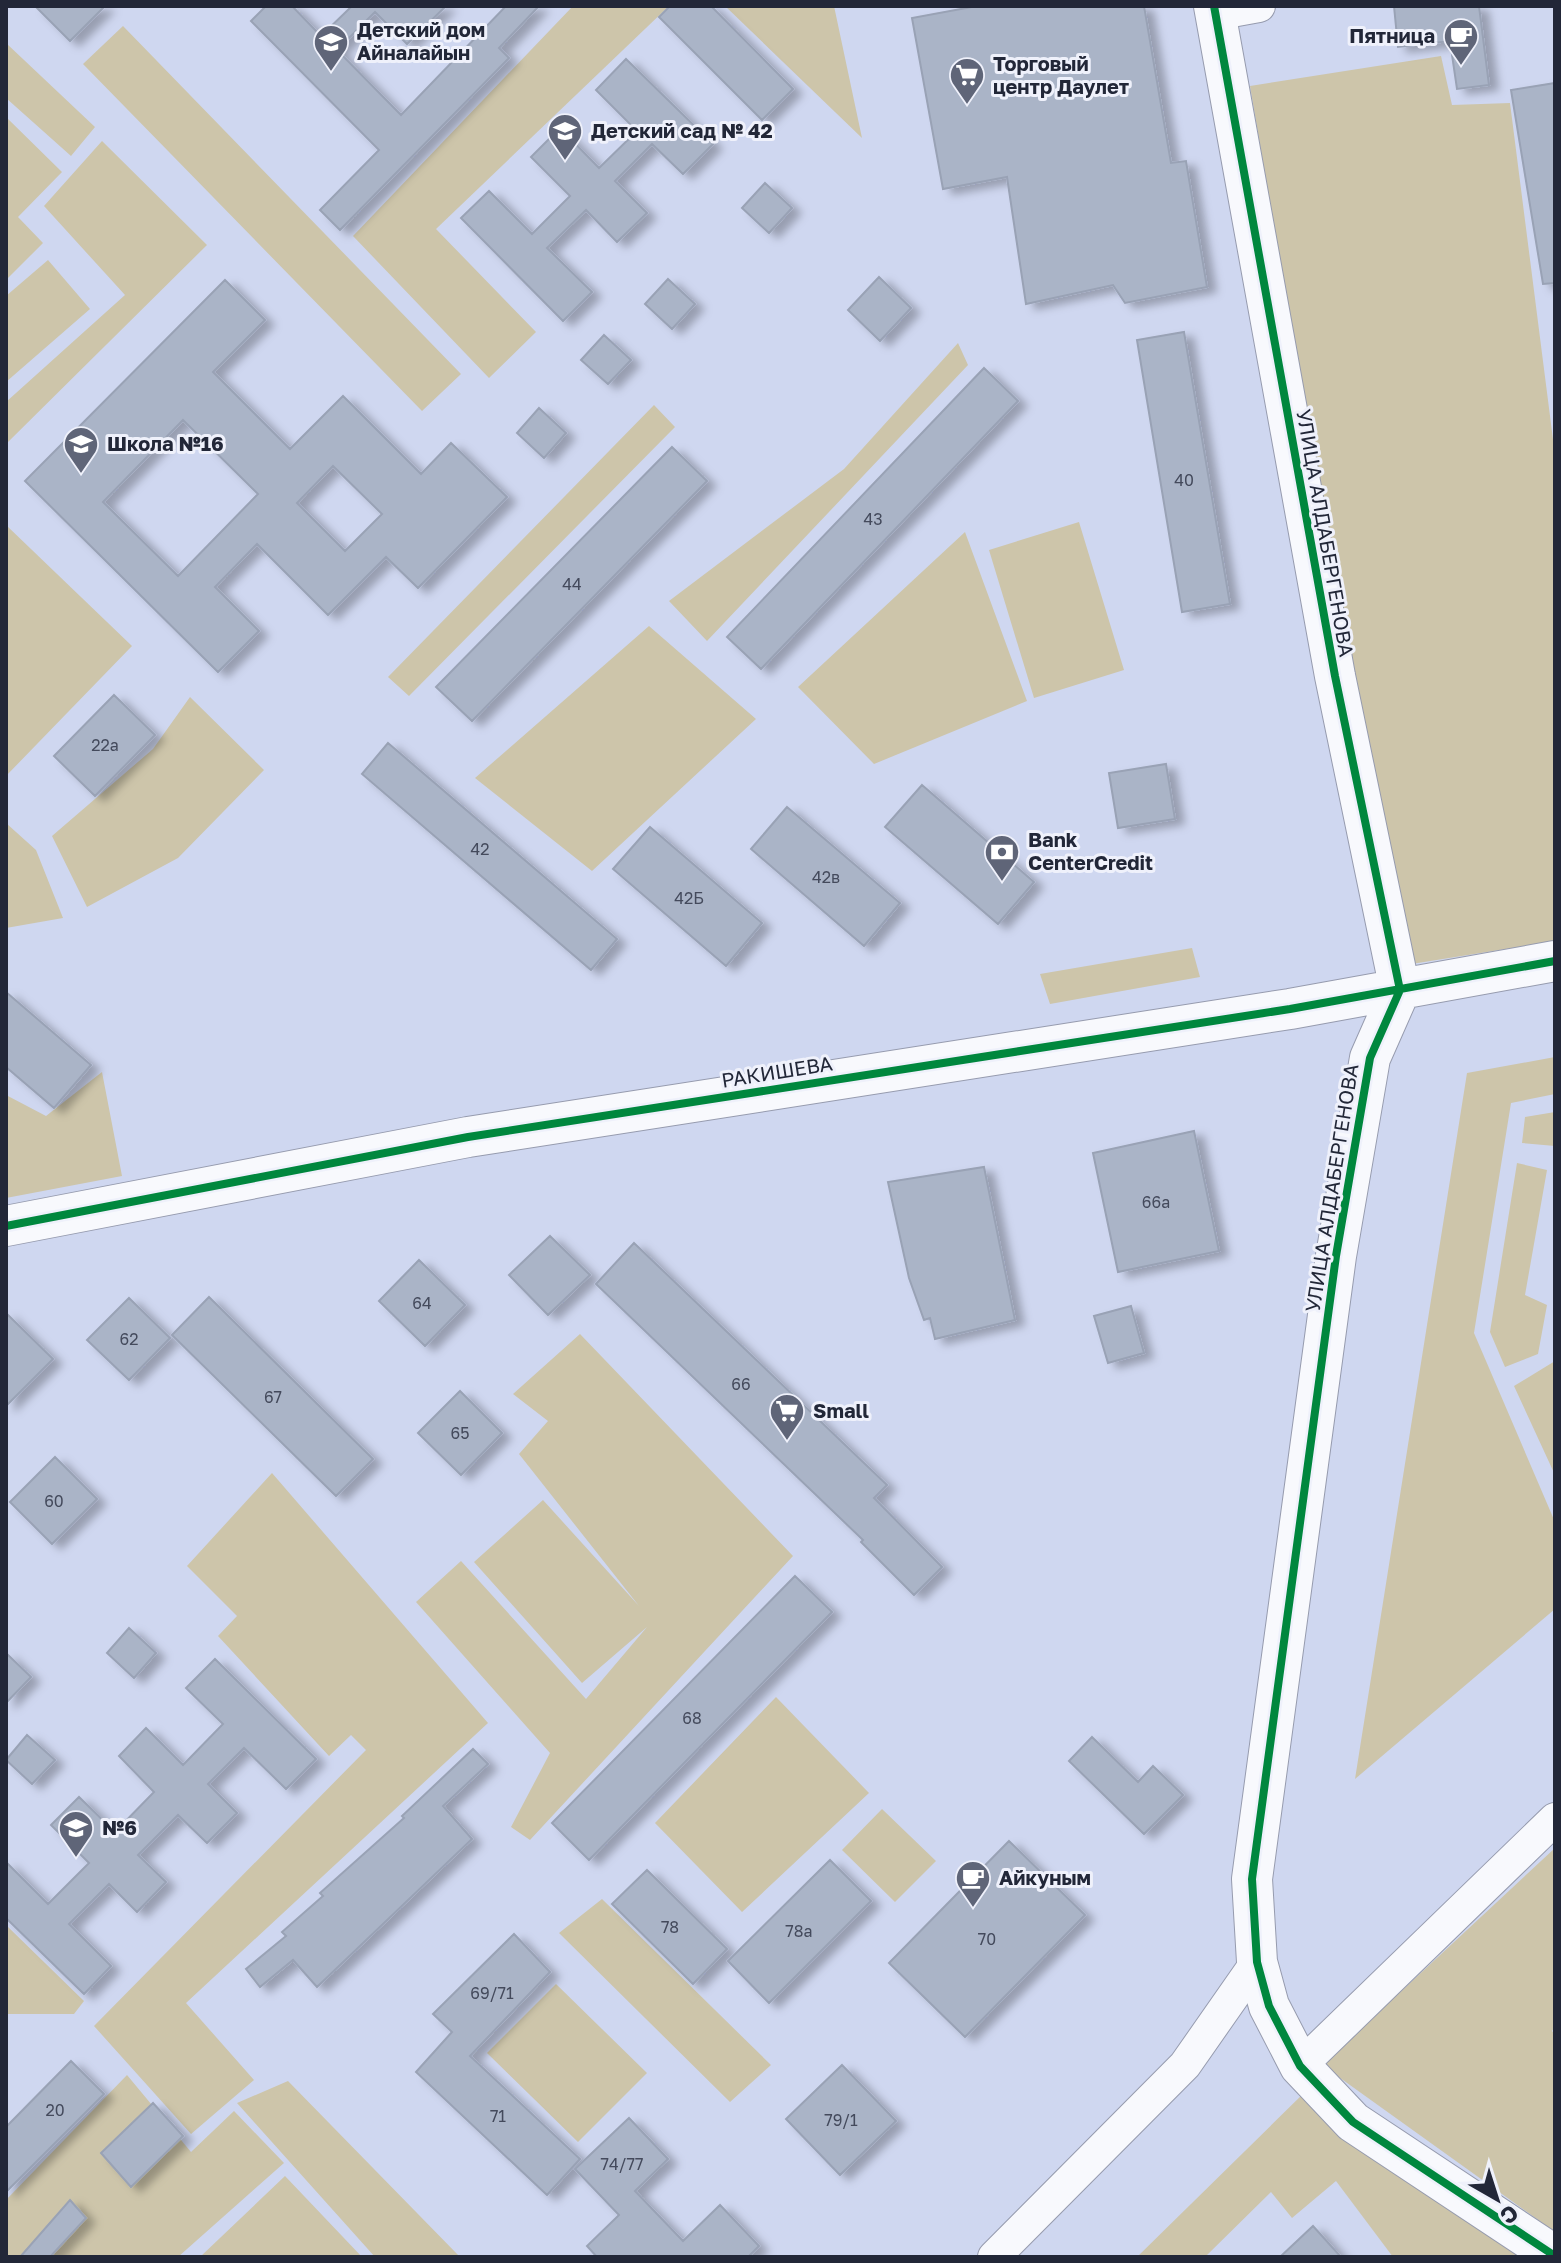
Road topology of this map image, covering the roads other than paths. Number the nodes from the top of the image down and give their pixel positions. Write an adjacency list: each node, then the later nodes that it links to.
1 (1259, 6): 2 (street)
2 (1215, 10): 4 (street, УЛИЦА АЛДАБЕРГЕНОВА)
3 (1555, 961): 4 (street, РАКИШЕВА)
4 (1400, 990): 5 (street, РАКИШЕВА); 7 (street, УЛИЦА АЛДАБЕРГЕНОВА)
5 (6, 1226)
6 (1555, 1819): 8 (street)
7 (1257, 1962): 8 (street, УЛИЦА АЛДАБЕРГЕНОВА); 10 (street)
8 (1300, 2066): 9 (street, УЛИЦА АЛДАБЕРГЕНОВА)
9 (1555, 2256)
10 (994, 2257)

